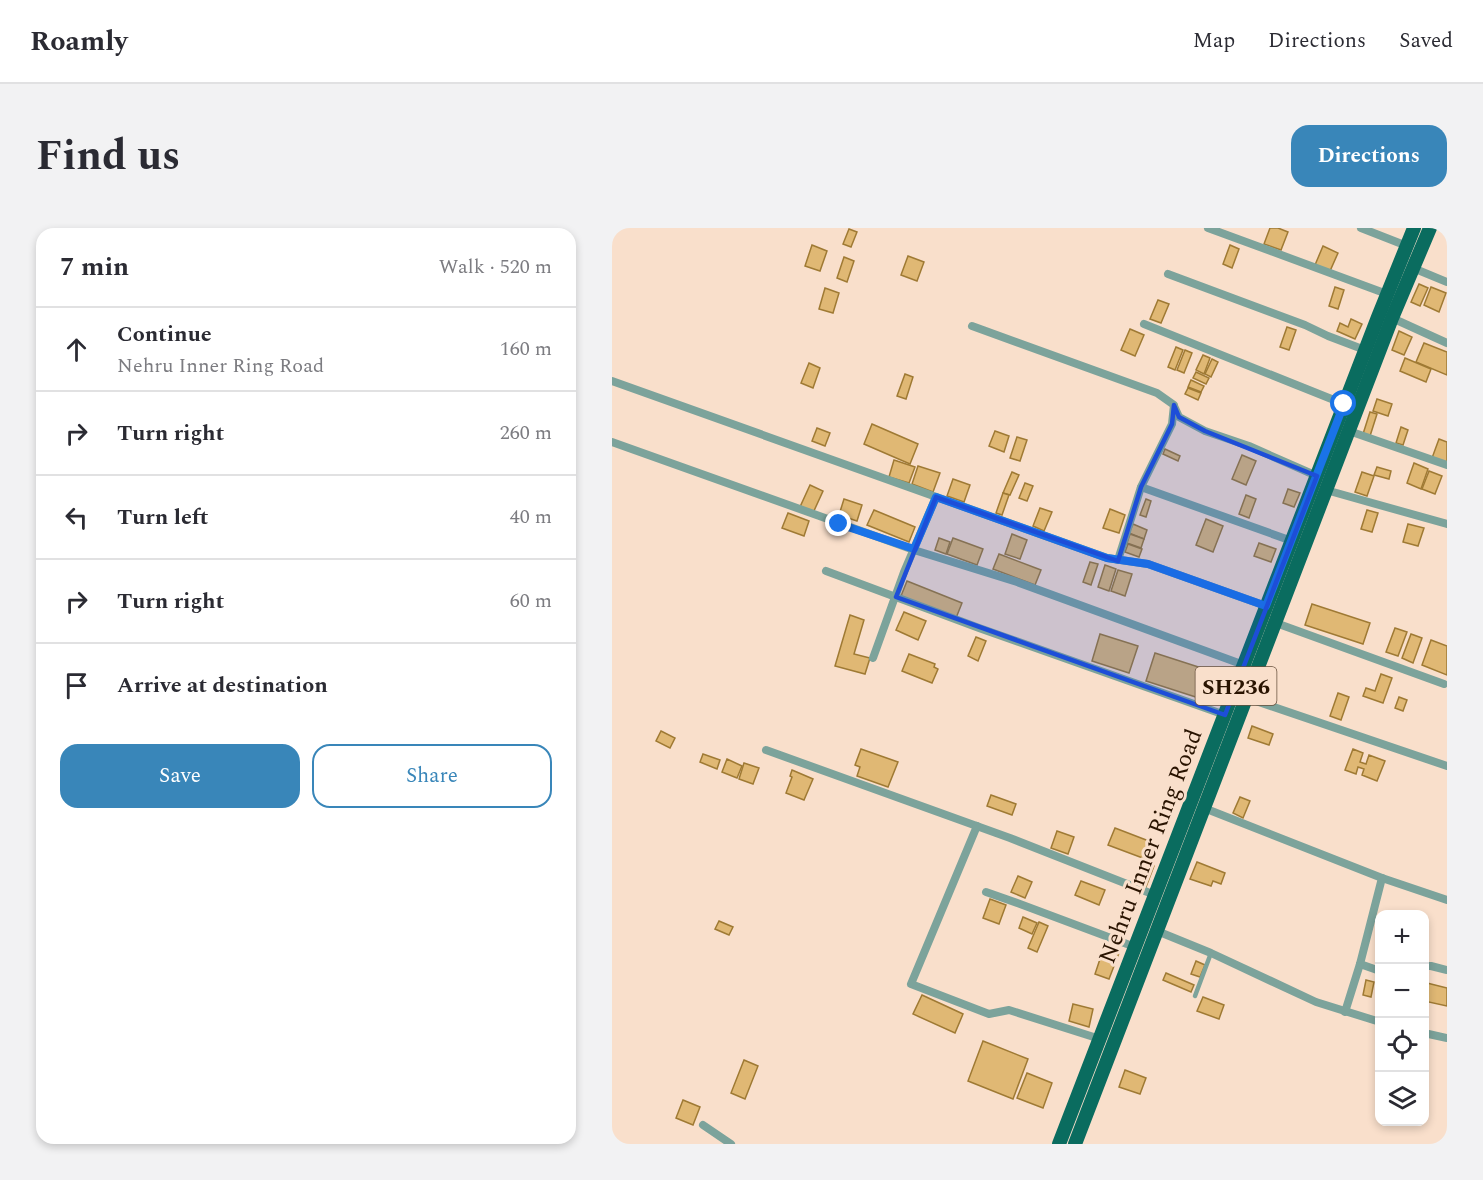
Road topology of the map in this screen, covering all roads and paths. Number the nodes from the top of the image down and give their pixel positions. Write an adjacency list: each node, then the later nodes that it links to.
1 (1208, 228): 9 (street)
2 (1361, 228): 5 (street)
3 (1414, 228): 5 (main road, Nehru Inner Ring Road / SH236)
4 (1430, 228): 6 (main road, SH236)
5 (1407, 246): 9 (main road, Nehru Inner Ring Road / SH236)
6 (1413, 268): 8 (street); 10 (main road, SH236)
7 (1168, 274): 14 (street)
8 (1447, 282)
9 (1387, 294): 14 (main road, Nehru Inner Ring Road / SH236)
10 (1392, 318): 13 (street); 18 (main road, SH236)
11 (1144, 324): 16 (street)
12 (972, 326): 17 (street)
13 (1447, 343)
14 (1365, 350): 16 (main road, Nehru Inner Ring Road / SH236)
15 (612, 381): 24 (street)
16 (1344, 404): 21 (main road, Nehru Inner Ring Road / SH236)
17 (1174, 405): 21 (street); 22 (street)
18 (1349, 431): 20 (street); 23 (main road, SH236)
19 (612, 442): 27 (street)
20 (1447, 465)
21 (1317, 476): 26 (main road, Nehru Inner Ring Road / SH236)
22 (1141, 487): 26 (street); 28 (street)
23 (1326, 490): 25 (street); 32 (main road, SH236)
24 (936, 497): 27 (street); 28 (street)
25 (1447, 524)
26 (1292, 541): 31 (main road, Nehru Inner Ring Road / SH236)
27 (914, 549): 30 (street); 34 (street)
28 (1118, 560): 31 (street)
29 (826, 571): 30 (street)
30 (896, 597): 33 (street); 37 (street)
31 (1266, 606): 34 (main road, Nehru Inner Ring Road / SH236)
32 (1276, 623): 35 (street); 36 (main road, SH236)
33 (873, 658)
34 (1244, 665): 37 (main road, Nehru Inner Ring Road / SH236)
35 (1444, 684)
36 (1247, 698): 39 (street); 40 (main road, SH236)
37 (1225, 715): 44 (main road, Nehru Inner Ring Road / SH236)
38 (766, 750): 41 (street)
39 (1447, 766)
40 (1204, 808): 42 (street); 46 (main road, SH236)
41 (977, 826): 44 (street); 58 (street)
42 (1382, 878): 45 (street); 49 (street)
43 (986, 892): 47 (street)
44 (1155, 895): 47 (main road, Nehru Inner Ring Road / SH236)
45 (1447, 900)
46 (1157, 931): 48 (street); 62 (main road, SH236)
47 (1135, 947): 58 (main road, Nehru Inner Ring Road / SH236)
48 (1211, 953): 53 (lane); 54 (street)
49 (1360, 964): 51 (street); 54 (street)
50 (1429, 966): 52 (street)
51 (1375, 969)
52 (1447, 970)
53 (1195, 996)
54 (1345, 1012): 55 (street)
55 (1375, 1021)
56 (1429, 1034): 57 (street)
57 (1447, 1038)
58 (1100, 1039): 61 (main road, Nehru Inner Ring Road / SH236)
59 (703, 1125): 60 (street)
60 (731, 1144)
61 (1059, 1144)
62 (1076, 1144)

